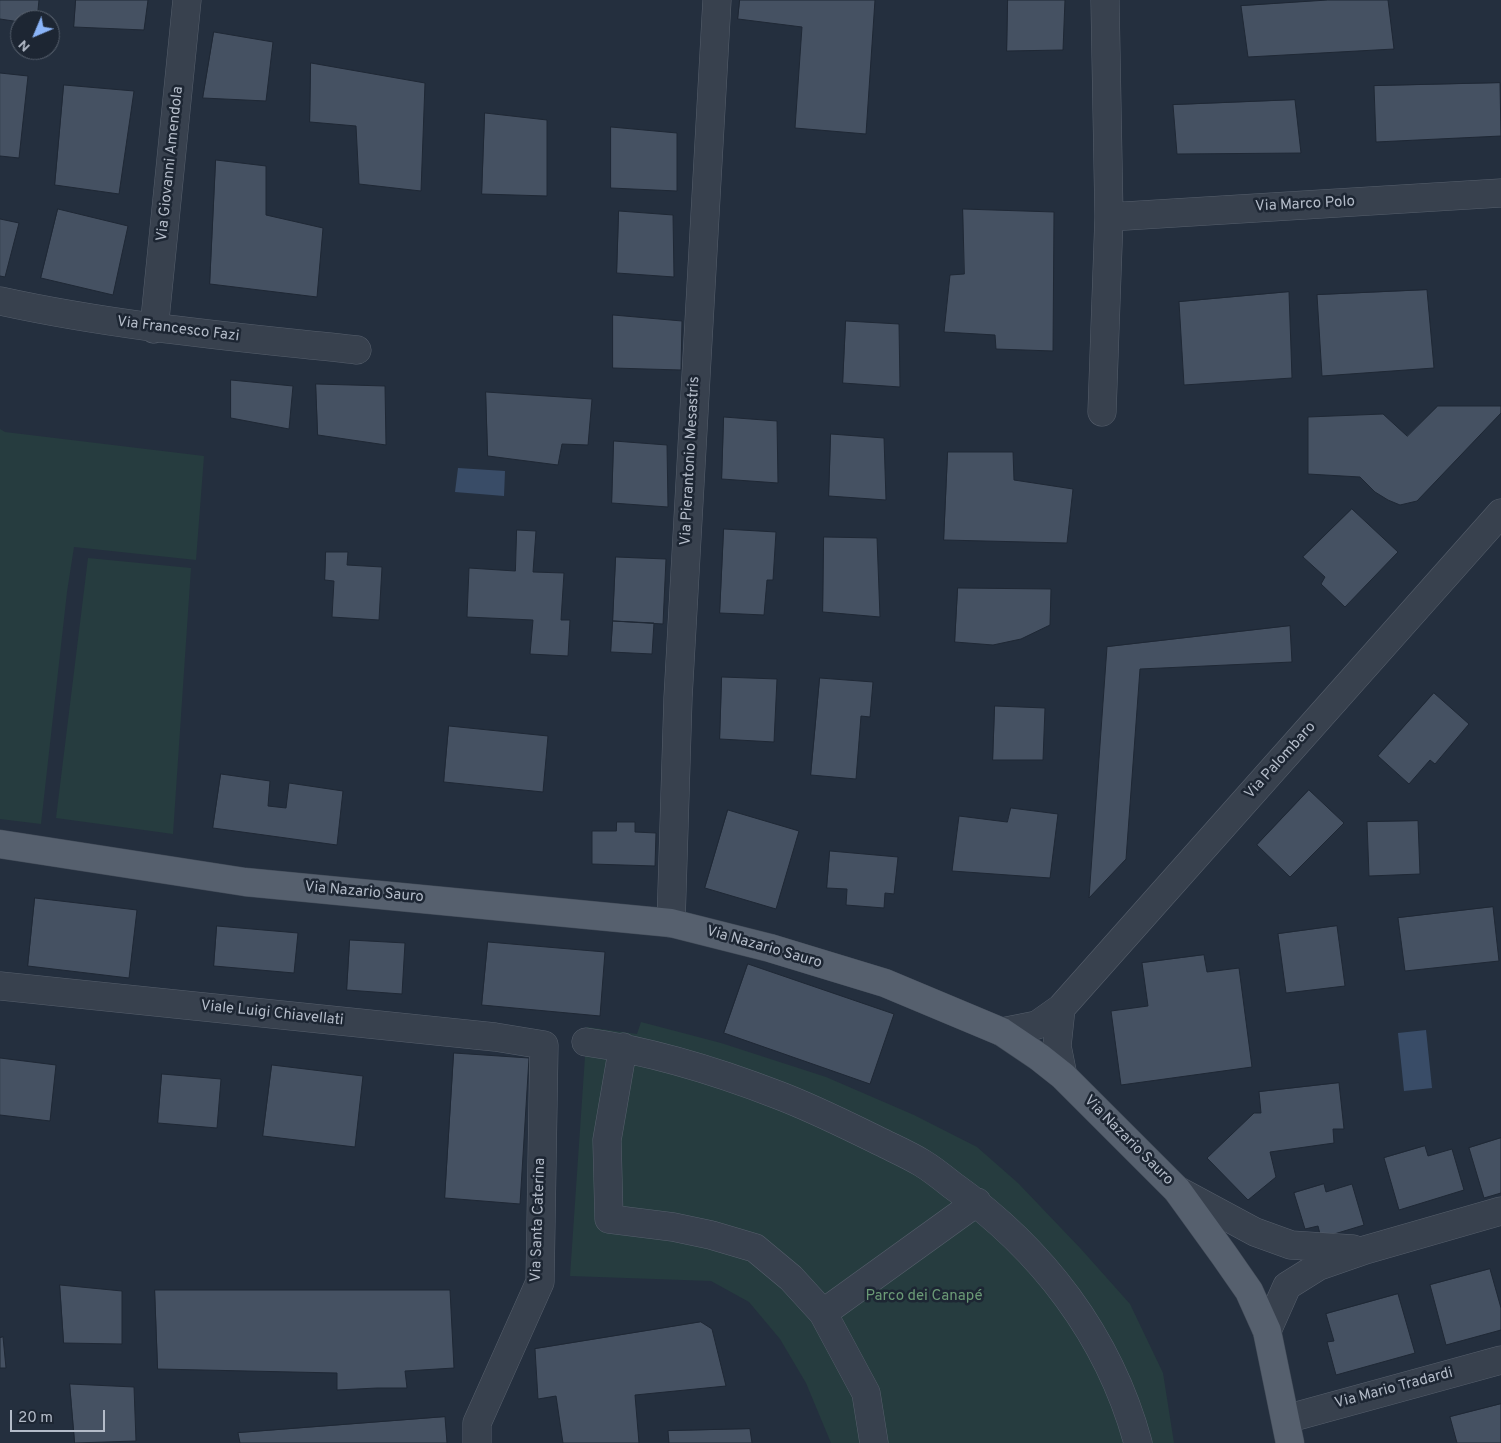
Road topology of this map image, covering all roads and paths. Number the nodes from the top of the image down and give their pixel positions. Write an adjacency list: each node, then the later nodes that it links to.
1 (187, 0): 7 (street, Via Giovanni Amendola)
2 (717, 0): 12 (street, Via Pierantonio Mesastris)
3 (1105, 0): 5 (street)
4 (1501, 193): 5 (street, Via Marco Polo)
5 (1109, 217): 9 (street)
6 (0, 301): 7 (street, Via Francesco Fazi)
7 (154, 329): 8 (street, Via Francesco Fazi)
8 (357, 350)
9 (1102, 412)
10 (1501, 513): 14 (street, Via Palombaro)
11 (0, 844): 12 (main road, Via Nazario Sauro)
12 (672, 923): 15 (main road, Via Nazario Sauro)
13 (0, 986): 17 (street, Viale Luigi Chiavellati)
14 (1061, 1008): 15 (street, Via Palombaro); 19 (street)
15 (1002, 1032): 19 (main road, Via Nazario Sauro)
16 (586, 1042): 18 (street)
17 (544, 1045): 28 (street, Via Santa Caterina)
18 (623, 1047): 21 (street); 24 (street)
19 (1063, 1076): 20 (main road, Via Nazario Sauro)
20 (1177, 1190): 23 (street); 25 (main road, Via Nazario Sauro)
21 (978, 1202): 24 (street); 30 (street)
22 (1501, 1211): 23 (street)
23 (1365, 1250): 25 (street)
24 (823, 1313): 29 (street)
25 (1267, 1331): 27 (main road, Via Nazario Sauro)
26 (1501, 1360): 27 (street, Via Mario Tradardi)
27 (1288, 1431)
28 (477, 1443)
29 (874, 1443)
30 (1138, 1443)

